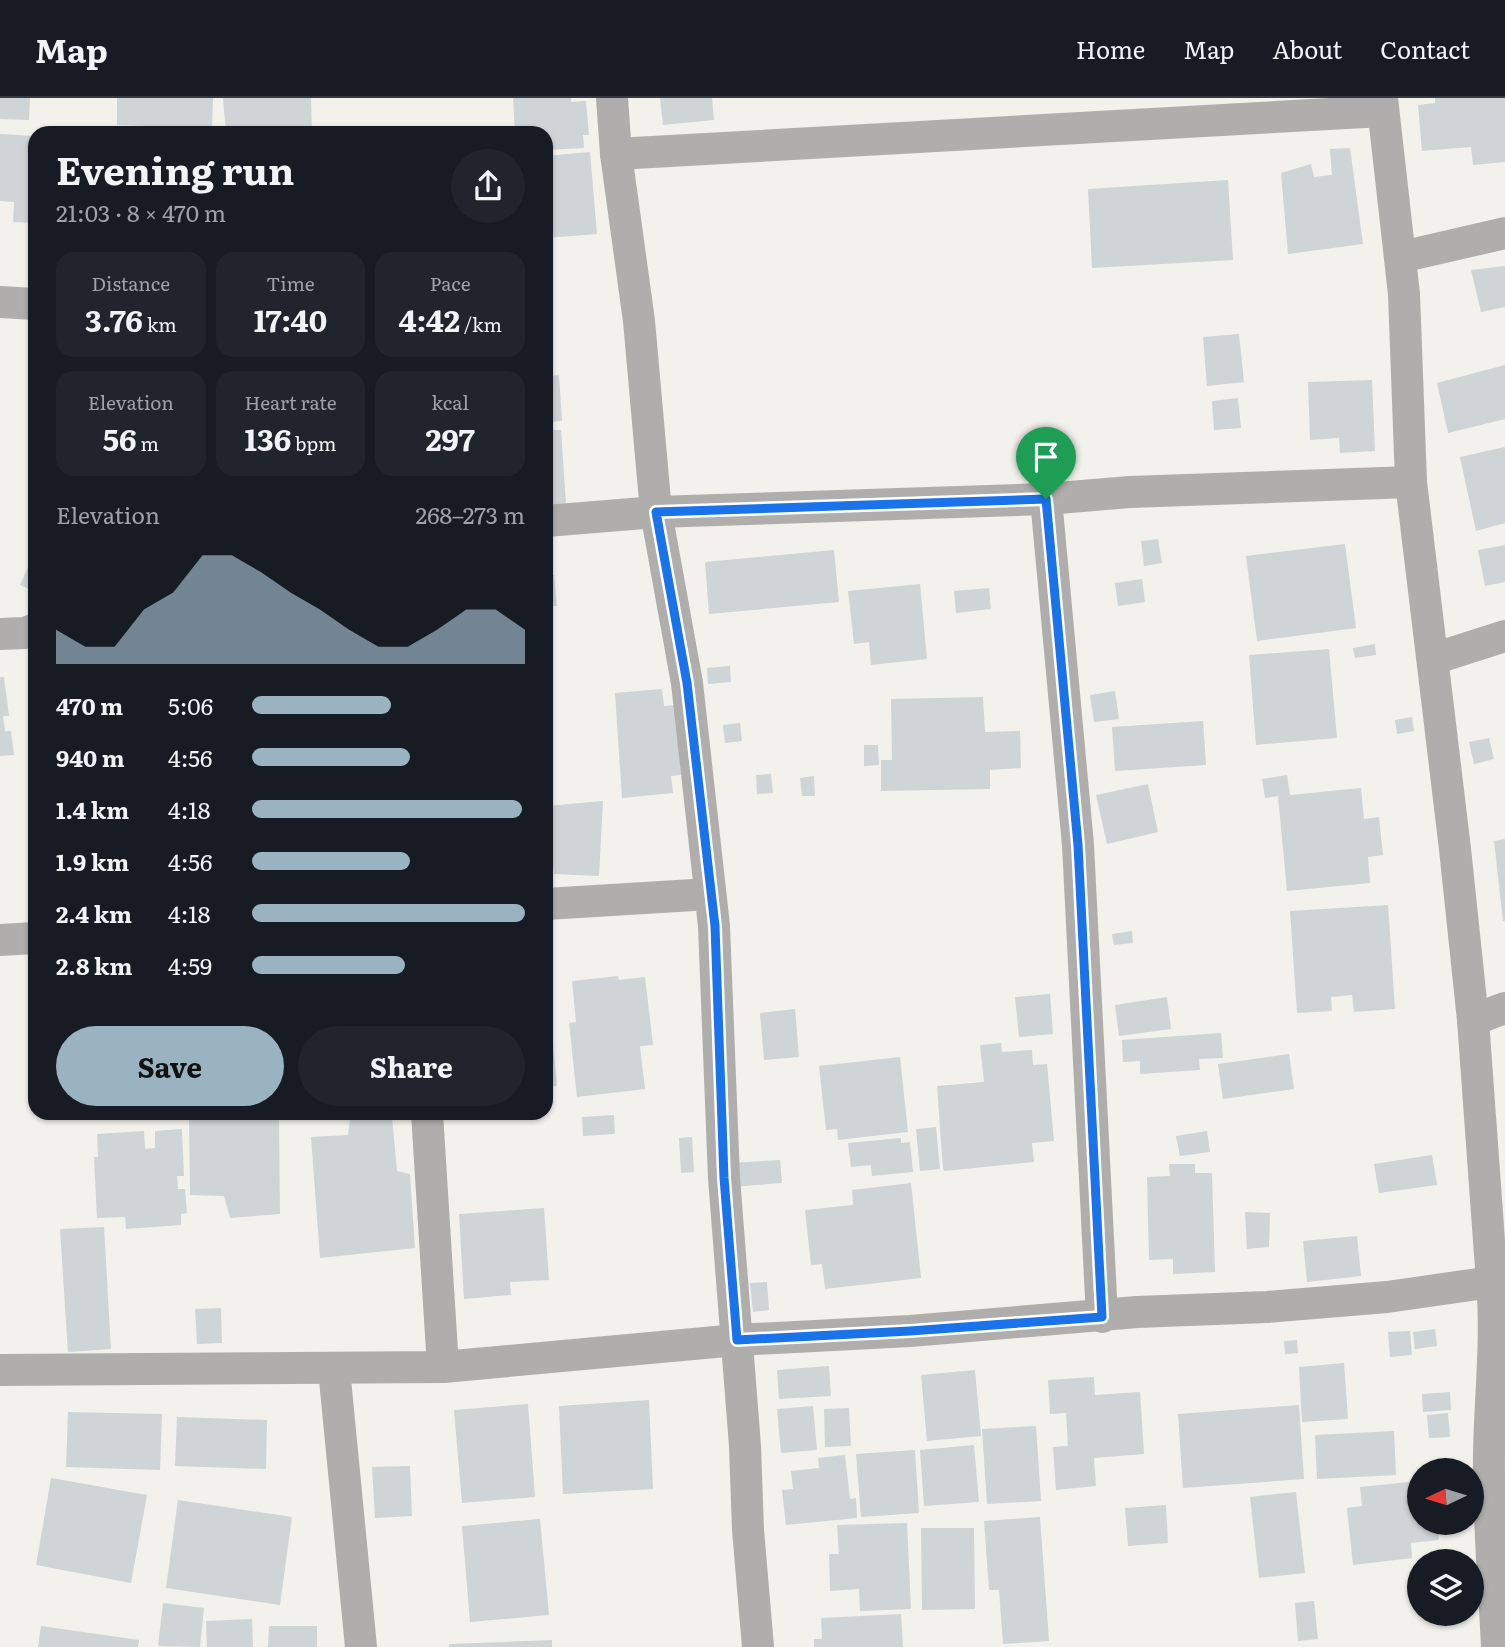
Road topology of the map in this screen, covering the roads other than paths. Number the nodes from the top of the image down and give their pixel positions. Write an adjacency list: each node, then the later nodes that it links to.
1 (612, 98): 3 (street)
2 (1382, 105): 3 (street); 5 (street)
3 (616, 154): 10 (street)
4 (1505, 233): 5 (street)
5 (1401, 257): 8 (street)
6 (0, 302): 7 (street)
7 (28, 304)
8 (1411, 482): 9 (street); 15 (street)
9 (1046, 499): 10 (street); 24 (street)
10 (656, 512): 11 (street); 16 (street)
11 (553, 520)
12 (28, 632): 13 (street)
13 (0, 634)
14 (1505, 636): 15 (street)
15 (1433, 659): 21 (street)
16 (710, 894): 17 (street); 25 (street)
17 (553, 904)
18 (28, 938): 19 (street)
19 (0, 940)
20 (1505, 1008): 21 (street)
21 (1473, 1020): 23 (street)
22 (427, 1120): 27 (street)
23 (1492, 1282): 24 (street); 26 (street)
24 (1102, 1317): 25 (street)
25 (737, 1340): 27 (street); 31 (street)
26 (1500, 1360): 33 (street)
27 (443, 1367): 28 (street)
28 (334, 1369): 29 (street); 30 (street)
29 (0, 1370)
30 (361, 1647)
31 (758, 1647)
32 (1482, 1647): 33 (street)
33 (1497, 1647)

